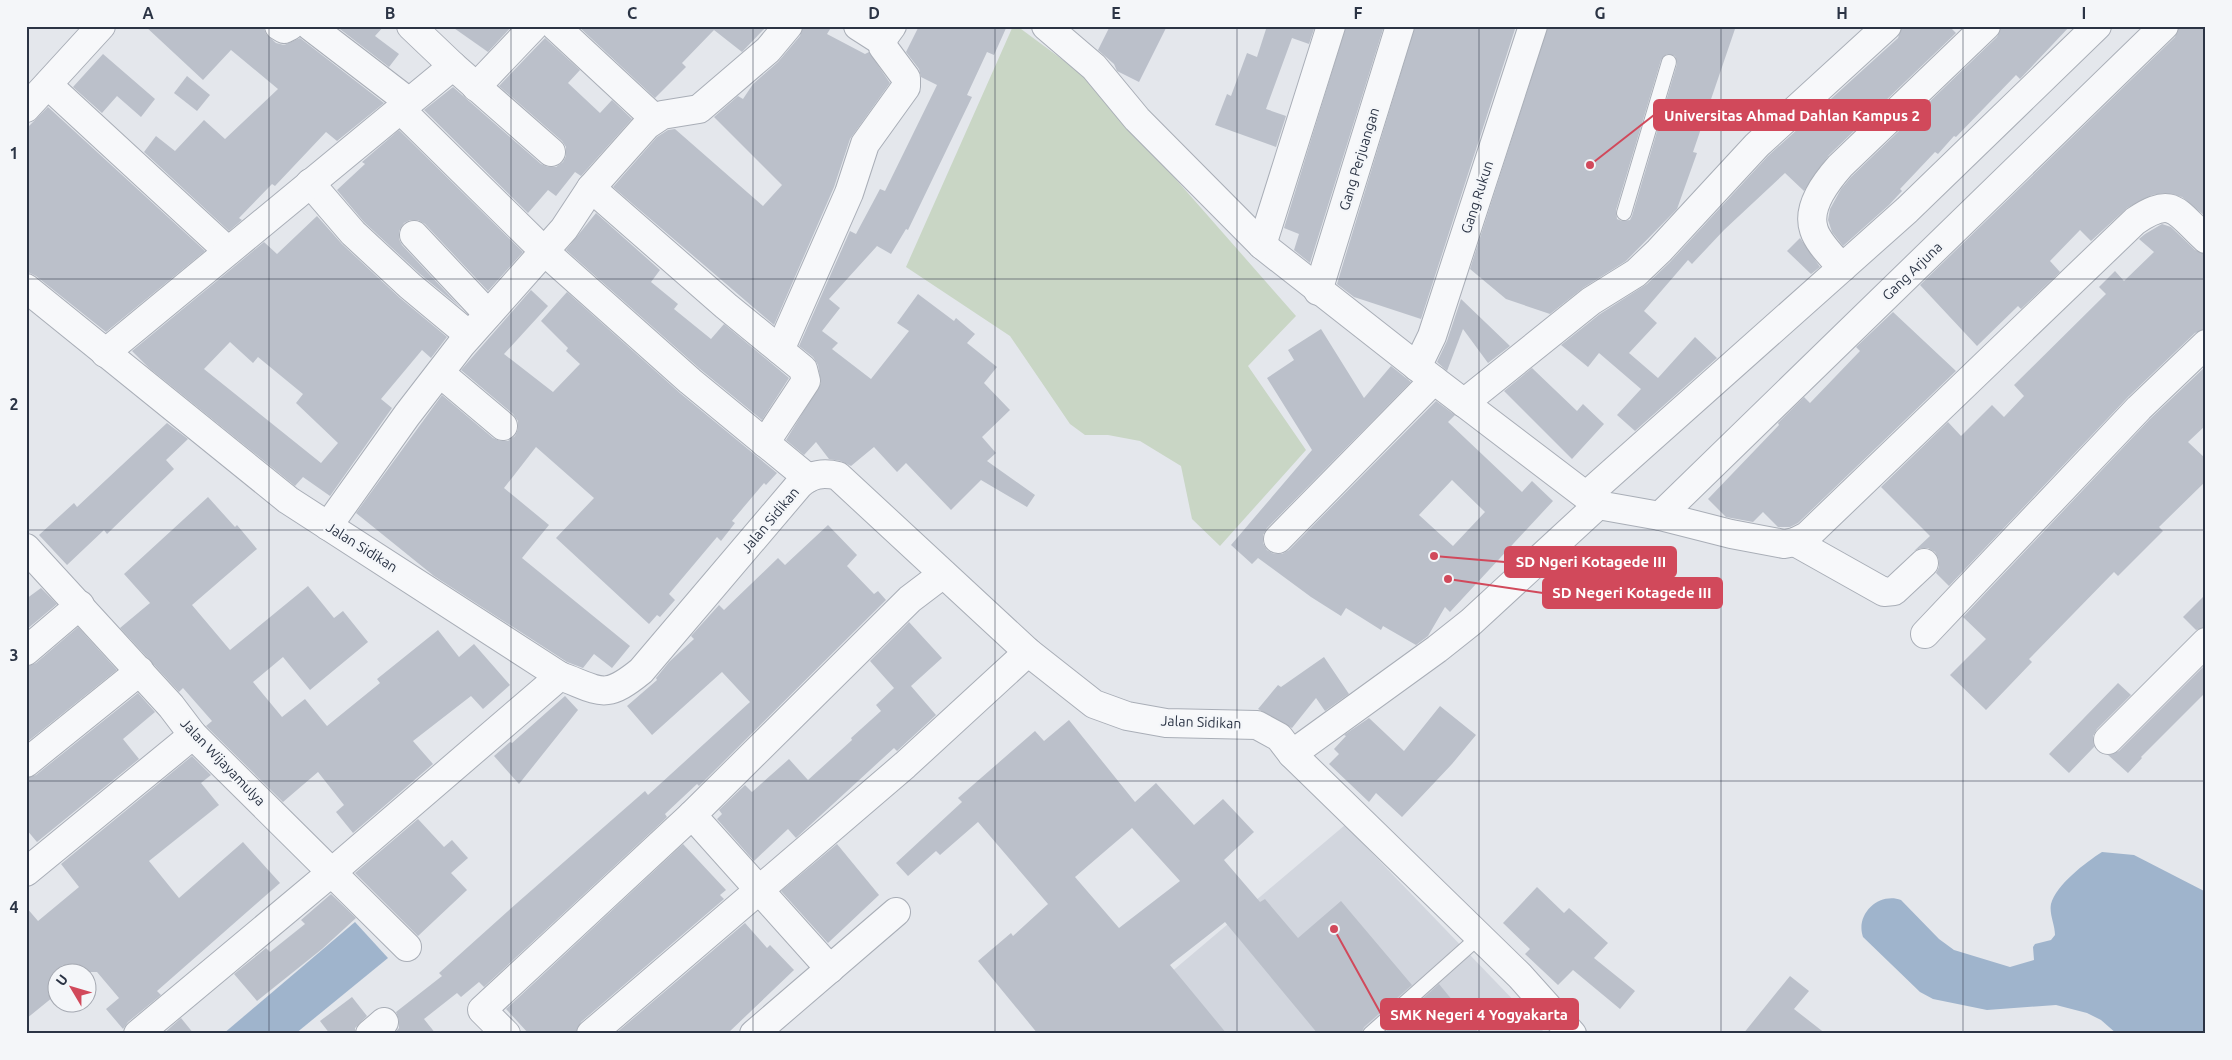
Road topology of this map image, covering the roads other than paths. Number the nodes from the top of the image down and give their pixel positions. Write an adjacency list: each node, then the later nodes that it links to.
1 (102, 26): 21 (street)
2 (279, 26): 3 (street)
3 (290, 26)
4 (310, 26): 23 (street)
5 (411, 26): 20 (street)
6 (534, 26): 22 (street)
7 (555, 26): 25 (street)
8 (788, 26): 25 (street)
9 (858, 26): 18 (street)
10 (1046, 26): 32 (street)
11 (1331, 26): 32 (street)
12 (1400, 26): 37 (street, Gang Perjuangan)
13 (1533, 26): 44 (street, Gang Rukun)
14 (1887, 26): 45 (street)
15 (1986, 26): 35 (street)
16 (2097, 26): 35 (street)
17 (2164, 26): 50 (street, Gang Arjuna)
18 (887, 34): 41 (street)
19 (1669, 62): 29 (lane)
20 (453, 66): 22 (street); 23 (street)
21 (48, 85): 24 (street); 33 (street)
22 (476, 87): 26 (street)
23 (405, 105): 27 (street); 34 (street)
24 (26, 108)
25 (654, 118): 28 (street)
26 (551, 152)
27 (310, 183): 33 (street); 39 (street)
28 (591, 188): 34 (street); 41 (street)
29 (1624, 213)
30 (414, 235): 38 (street)
31 (2206, 239): 53 (street)
32 (1262, 245): 37 (street)
33 (228, 251): 42 (street)
34 (544, 251): 38 (street); 47 (street)
35 (1842, 268): 49 (street)
36 (26, 288): 42 (street, Jalan Sidikan)
37 (1318, 291): 44 (street)
38 (488, 314): 39 (street)
39 (469, 335): 43 (street)
40 (2206, 344): 58 (street)
41 (780, 350): 47 (street)
42 (106, 353): 51 (street, Jalan Sidikan)
43 (440, 373): 46 (street); 51 (street)
44 (1426, 374): 45 (street); 52 (street, Gang Rukun)
45 (1464, 402): 49 (street)
46 (503, 426)
47 (765, 443): 48 (street)
48 (808, 478): 56 (street, Jalan Sidikan); 63 (street, Jalan Sidikan)
49 (1592, 500): 50 (street); 66 (street)
50 (1660, 516): 53 (street)
51 (328, 526): 63 (street, Jalan Sidikan)
52 (1278, 539)
53 (1795, 542): 55 (street)
54 (26, 548): 57 (street, Jalan Wijayamulya)
55 (1924, 563)
56 (943, 574): 61 (street, Jalan Sidikan); 68 (street)
57 (80, 605): 60 (street); 62 (street, Jalan Wijayamulya)
58 (1925, 634)
59 (2206, 642): 65 (street)
60 (26, 651)
61 (1028, 652): 66 (street, Jalan Sidikan); 71 (street)
62 (140, 671): 64 (street, Jalan Wijayamulya); 67 (street)
63 (560, 676): 70 (street)
64 (192, 735): 69 (street); 70 (street, Jalan Wijayamulya)
65 (2108, 740)
66 (1292, 754): 73 (street, Jalan Sidikan)
67 (26, 763)
68 (692, 815): 71 (street); 77 (street)
69 (26, 872)
70 (332, 872): 74 (street, Jalan Wijayamulya); 76 (street)
71 (759, 890): 75 (street); 78 (street)
72 (896, 912): 75 (street)
73 (1480, 936): 80 (lane); 81 (street, Jalan Sidikan)
74 (407, 947)
75 (830, 969): 79 (street)
76 (138, 1034)
77 (506, 1034)
78 (591, 1034)
79 (754, 1034)
80 (1370, 1034)
81 (1572, 1034)

